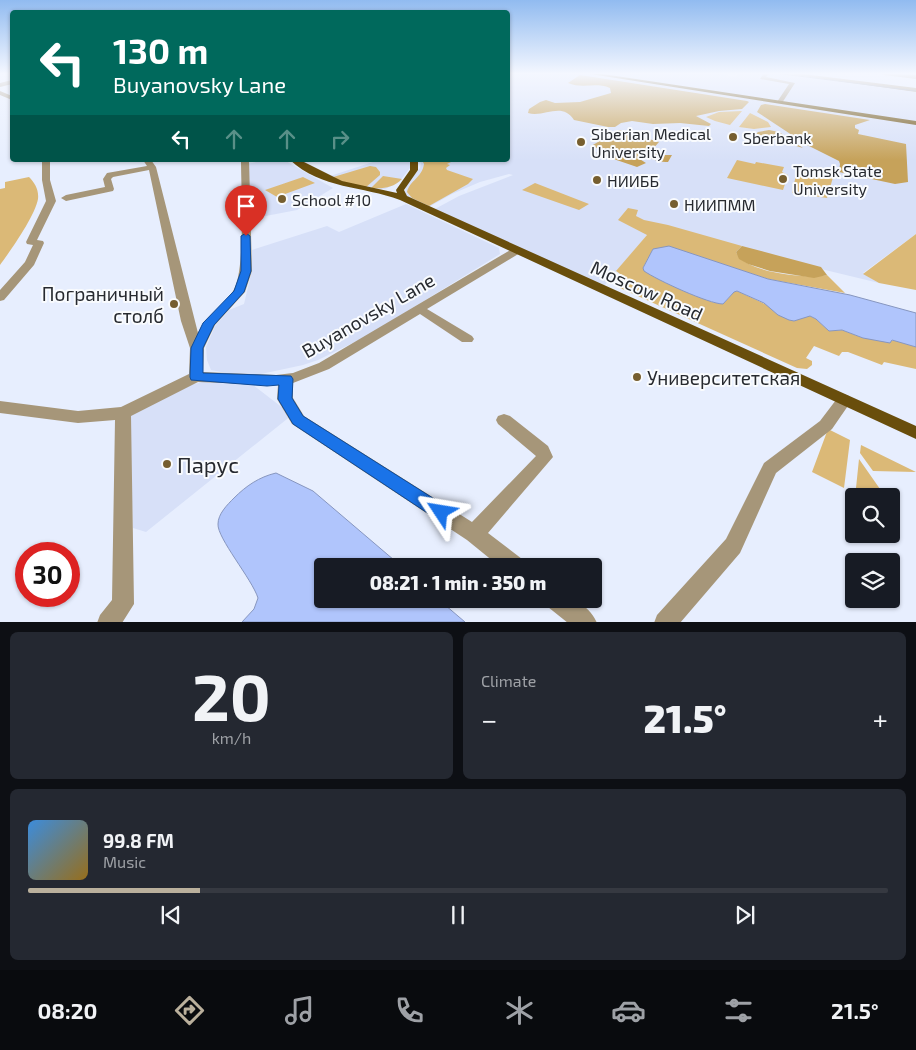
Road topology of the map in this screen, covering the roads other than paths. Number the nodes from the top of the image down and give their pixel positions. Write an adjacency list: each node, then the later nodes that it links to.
1 (780, 102): 2 (main road)
2 (916, 123)
3 (47, 162): 13 (street)
4 (245, 162): 16 (street)
5 (297, 162): 9 (main road, Moscow Road)
6 (414, 162): 8 (main road)
7 (149, 163): 10 (street); 16 (street)
8 (402, 185): 9 (main road); 11 (main road)
9 (380, 191): 11 (main road, Moscow Road)
10 (66, 198)
11 (403, 198): 12 (main road, Moscow Road)
12 (516, 251): 18 (street, Buyanovsky Lane); 19 (main road, Moscow Road)
13 (0, 297)
14 (426, 313): 15 (street)
15 (467, 339)
16 (197, 348): 17 (street)
17 (196, 377): 18 (street, Buyanovsky Lane); 21 (street, Buyanovsky Lane)
18 (286, 379): 24 (street)
19 (844, 400): 23 (main road, Moscow Road); 29 (street)
20 (0, 407): 21 (street, Buyanovsky Lane)
21 (123, 413): 27 (street)
22 (504, 420): 24 (street)
23 (916, 433)
24 (474, 534): 25 (street)
25 (505, 558)
26 (568, 608): 28 (street)
27 (108, 622)
28 (586, 622)
29 (665, 622)

